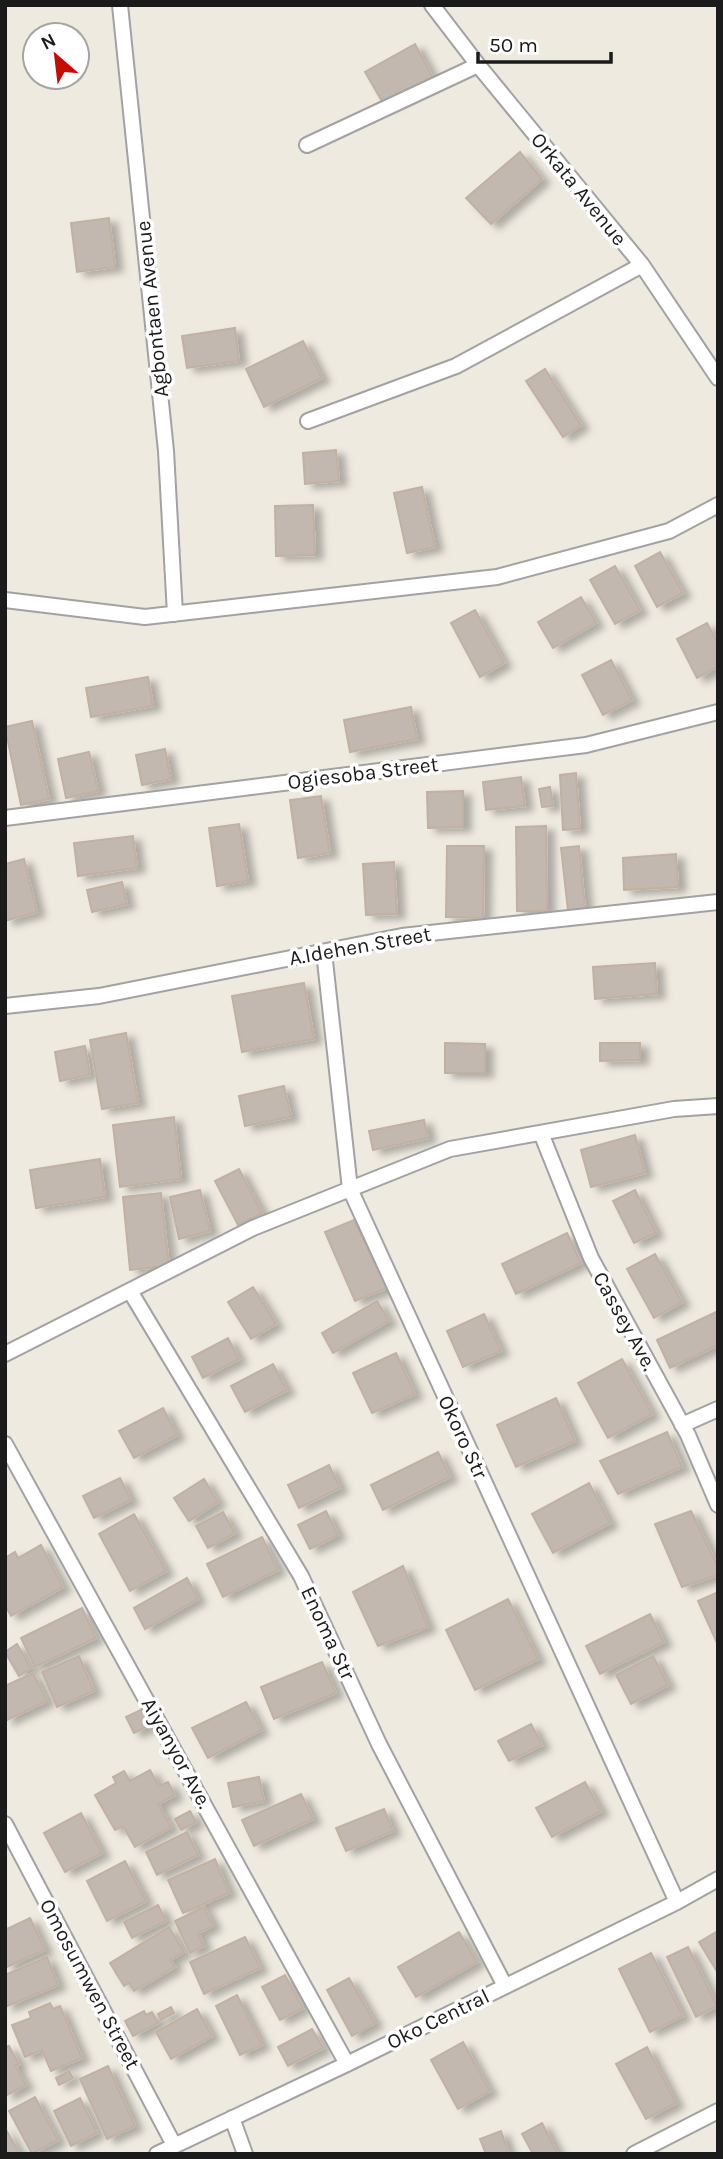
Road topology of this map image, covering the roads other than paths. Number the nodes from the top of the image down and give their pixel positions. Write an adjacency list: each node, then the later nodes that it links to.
1 (120, 5): 10 (street, Agbontaen Avenue)
2 (432, 5): 3 (street, Orkata Avenue)
3 (478, 65): 4 (street); 5 (street, Orkata Avenue)
4 (307, 145)
5 (642, 265): 6 (street, Orkata Avenue); 7 (street)
6 (718, 378)
7 (308, 421)
8 (718, 505): 10 (street)
9 (5, 600): 10 (street)
10 (175, 614)
11 (718, 712): 12 (street, Ogiesoba Street)
12 (5, 818)
13 (718, 902): 14 (street, A.Idehen Street)
14 (324, 952): 15 (street, A.Idehen Street); 18 (street, Okoro Str)
15 (5, 1006)
16 (718, 1106): 17 (street)
17 (541, 1133): 18 (street); 22 (street, Cassey Ave.)
18 (350, 1189): 19 (street); 27 (street, Okoro Str)
19 (130, 1291): 20 (street); 28 (street, Enoma Str)
20 (5, 1354)
21 (718, 1409): 22 (street)
22 (682, 1424): 24 (street, Cassey Ave.)
23 (5, 1444): 29 (street, Aiyanyor Ave.)
24 (718, 1505)
25 (5, 1824): 32 (street, Omosumwen Street)
26 (718, 1879): 27 (street, Oko Central)
27 (677, 1902): 28 (street, Oko Central)
28 (505, 1986): 29 (street, Oko Central)
29 (347, 2064): 31 (street, Oko Central)
30 (718, 2111): 35 (street)
31 (232, 2118): 32 (street, Oko Central); 34 (street)
32 (174, 2145): 33 (street, Oko Central)
33 (157, 2154)
34 (245, 2154)
35 (634, 2154)

